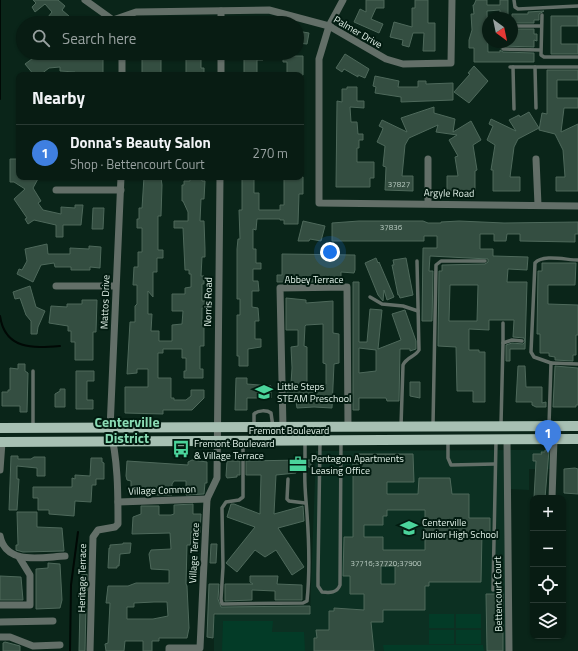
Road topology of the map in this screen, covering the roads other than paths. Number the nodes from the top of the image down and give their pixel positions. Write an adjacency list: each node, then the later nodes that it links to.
1 (85, 0): 8 (street)
2 (343, 0): 13 (street)
3 (452, 0): 13 (street, Palmer Drive)
4 (514, 0): 5 (lane)
5 (578, 6)
6 (221, 11): 9 (street, Palmer Drive); 10 (street); 11 (street, Palmer Drive)
7 (542, 15): 15 (lane)
8 (106, 16)
9 (126, 16)
10 (221, 16)
11 (292, 16)
12 (304, 19): 13 (street, Palmer Drive)
13 (329, 26): 33 (street, Argyle Road)
14 (518, 26): 15 (lane)
15 (541, 26): 17 (lane)
16 (503, 50): 17 (lane)
17 (540, 50): 18 (lane)
18 (578, 57)
19 (122, 60): 23 (street)
20 (221, 60): 24 (street)
21 (536, 67): 22 (lane); 25 (lane); 26 (lane)
22 (578, 67)
23 (122, 72)
24 (221, 72)
25 (536, 108)
26 (514, 109)
27 (428, 159): 33 (street)
28 (536, 159): 34 (street)
29 (121, 180): 32 (street, Mattos Drive)
30 (220, 180): 57 (street, Norris Road)
31 (56, 190): 32 (street)
32 (121, 190): 40 (street, Mattos Drive)
33 (428, 203): 34 (street, Argyle Road)
34 (538, 205): 35 (street, Argyle Road)
35 (578, 206)
36 (578, 260): 46 (lane)
37 (417, 261): 42 (lane)
38 (485, 261): 49 (lane)
39 (56, 286): 40 (street)
40 (115, 286): 60 (street, Mattos Drive)
41 (370, 297): 42 (lane)
42 (418, 311): 54 (lane)
43 (503, 323): 45 (lane)
44 (522, 341): 45 (lane)
45 (503, 343): 50 (lane)
46 (551, 363): 47 (lane); 51 (lane)
47 (578, 364)
48 (33, 371): 56 (lane)
49 (433, 426): 50 (main road, Fremont Boulevard); 54 (main road, Fremont Boulevard)
50 (501, 426): 51 (main road, Fremont Boulevard)
51 (549, 426): 52 (main road, Fremont Boulevard)
52 (578, 426)
53 (348, 427): 54 (main road, Fremont Boulevard); 59 (main road, Fremont Boulevard); 59 (street, Abbey Terrace)
54 (401, 427)
55 (0, 428): 56 (main road, Fremont Boulevard)
56 (33, 428): 60 (main road, Fremont Boulevard)
57 (217, 428): 58 (main road, Fremont Boulevard); 60 (main road, Fremont Boulevard); 70 (street, Village Terrace)
58 (254, 428): 59 (main road, Fremont Boulevard); 59 (lane)
59 (278, 428)
60 (110, 429): 66 (street, Heritage Terrace)
61 (578, 439): 65 (main road, Fremont Boulevard)
62 (448, 440): 63 (main road, Fremont Boulevard); 68 (main road, Fremont Boulevard); 74 (lane)
63 (496, 440): 64 (main road, Fremont Boulevard); 74 (lane)
64 (507, 440): 65 (main road, Fremont Boulevard); 93 (street, Bettencourt Court)
65 (554, 440): 78 (street)
66 (113, 441): 69 (main road, Fremont Boulevard); 70 (main road, Fremont Boulevard); 80 (street, Heritage Terrace)
67 (305, 441): 71 (main road, Fremont Boulevard); 72 (main road, Fremont Boulevard); 73 (lane)
68 (341, 441): 72 (main road, Fremont Boulevard); 72 (lane)
69 (1, 442): 76 (street)
70 (217, 442): 71 (main road, Fremont Boulevard); 79 (street, Village Terrace)
71 (243, 442): 81 (lane)
72 (320, 442)
73 (305, 460)
74 (495, 464): 85 (lane)
75 (305, 468): 81 (lane)
76 (0, 470)
77 (288, 479): 81 (lane)
78 (552, 495)
79 (207, 499): 80 (street, Village Common); 92 (street, Village Terrace)
80 (118, 502): 91 (street, Heritage Terrace)
81 (305, 503)
82 (0, 536): 84 (street)
83 (65, 556): 84 (street)
84 (19, 557): 86 (street)
85 (493, 590)
86 (0, 605)
87 (53, 621): 88 (street)
88 (0, 622)
89 (0, 637): 90 (street)
90 (60, 645)
91 (90, 651)
92 (170, 651)
93 (509, 651)

